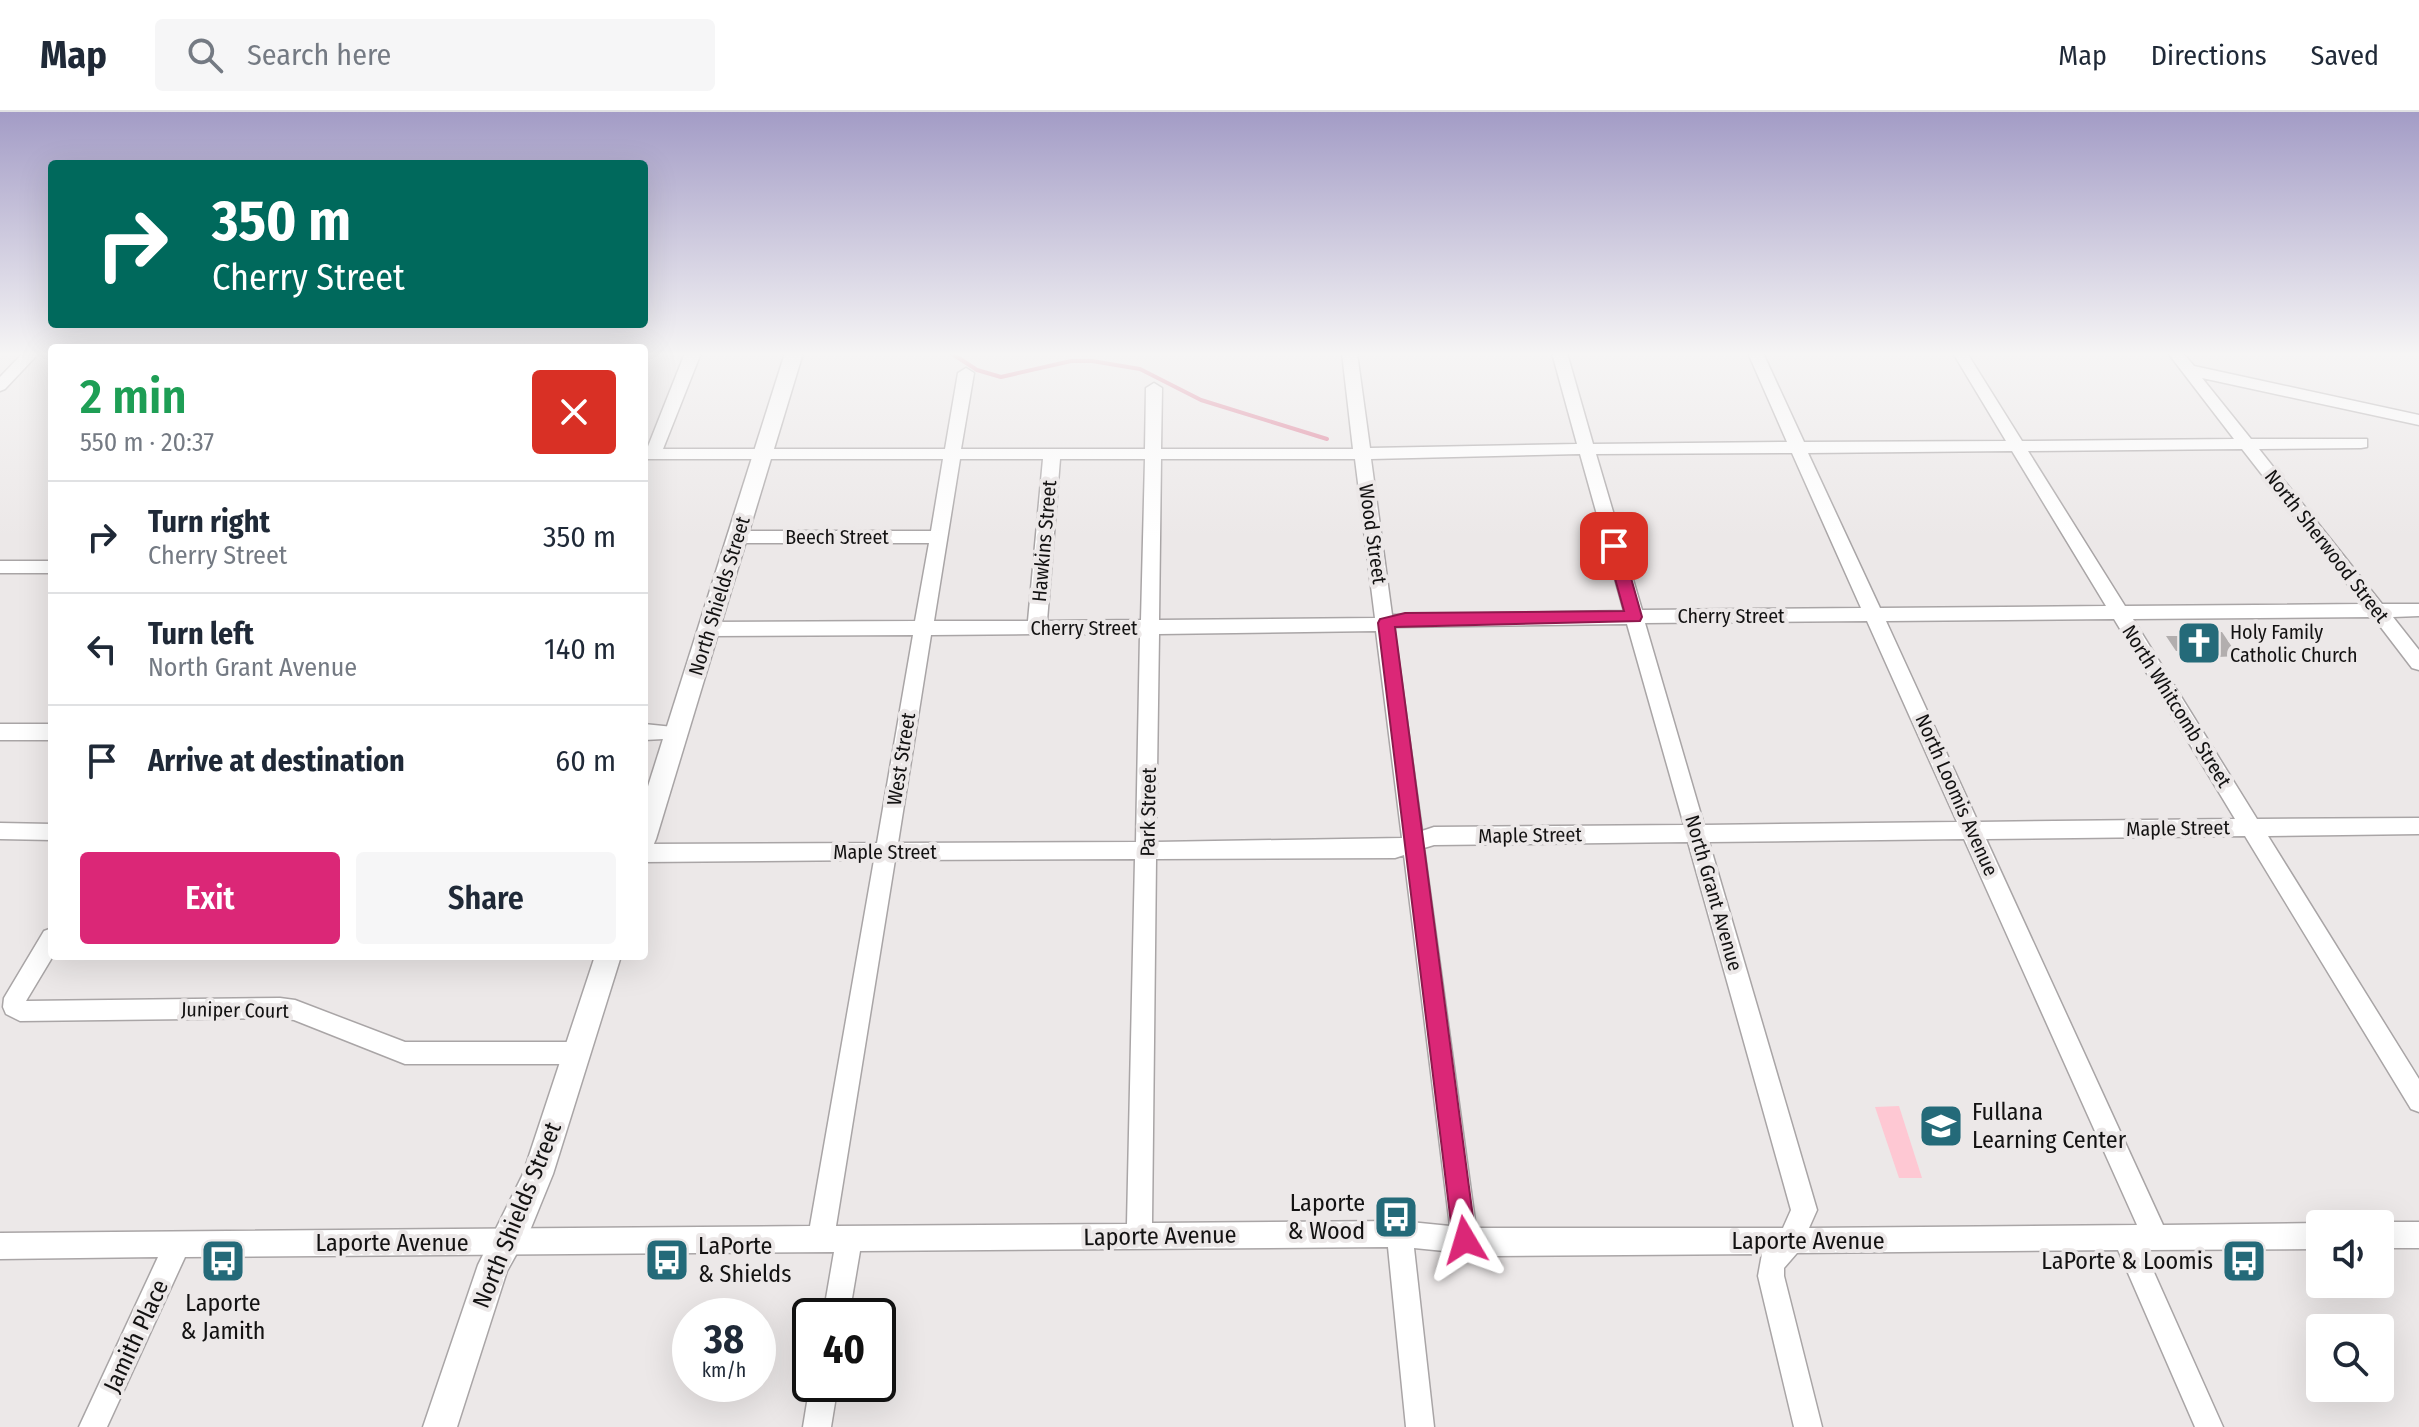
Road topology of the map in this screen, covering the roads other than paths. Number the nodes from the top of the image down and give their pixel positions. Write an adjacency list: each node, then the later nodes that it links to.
1 (666, 414): 20 (street)
2 (775, 414): 21 (main road, North Shields Street)
3 (958, 414): 22 (street, West Street)
4 (1154, 414): 18 (street, Park Street)
5 (1357, 414): 19 (street, Wood Street)
6 (1576, 414): 16 (street, North Grant Avenue)
7 (1784, 414): 15 (street, North Loomis Avenue)
8 (1997, 414): 14 (street, North Whitcomb Street)
9 (2224, 414): 13 (street, North Sherwood Street)
10 (2393, 414): 11 (street)
11 (2419, 420)
12 (2361, 443): 13 (street)
13 (2247, 444): 14 (street); 28 (street, North Sherwood Street)
14 (2016, 445): 15 (street); 29 (street, North Whitcomb Street)
15 (1799, 447): 16 (street); 30 (street, North Loomis Avenue)
16 (1586, 449): 19 (street); 31 (street, North Grant Avenue)
17 (1052, 453): 18 (street); 22 (street); 35 (street, Hawkins Street)
18 (1154, 453): 19 (street); 33 (street, Park Street)
19 (1362, 453): 32 (street, Wood Street)
20 (649, 454): 21 (street)
21 (763, 454): 22 (street); 23 (main road, North Shields Street)
22 (951, 454): 24 (street, West Street)
23 (737, 537): 24 (street, Beech Street); 36 (main road, North Shields Street)
24 (937, 537): 34 (street, West Street)
25 (0, 567): 26 (street)
26 (48, 567)
27 (2419, 610): 28 (street, Cherry Street)
28 (2378, 611): 29 (street, Cherry Street); 37 (street, North Sherwood Street)
29 (2120, 613): 30 (street, Cherry Street); 44 (street, North Whitcomb Street)
30 (1875, 616): 31 (street, Cherry Street); 45 (street, North Loomis Avenue)
31 (1634, 617): 32 (street, Cherry Street); 48 (street, North Grant Avenue)
32 (1386, 623): 33 (street, Cherry Street); 49 (street, Wood Street)
33 (1151, 627): 35 (street, Cherry Street); 50 (street, Park Street)
34 (921, 628): 35 (street, Cherry Street); 36 (street, Cherry Street); 51 (street, West Street)
35 (1037, 628)
36 (709, 629): 41 (main road, North Shields Street)
37 (2419, 663)
38 (0, 732): 39 (street)
39 (48, 732)
40 (648, 732): 41 (street)
41 (676, 733): 42 (main road, North Shields Street)
42 (648, 826)
43 (2419, 826): 44 (street, Maple Street)
44 (2252, 827): 45 (street, Maple Street); 56 (street, North Whitcomb Street)
45 (1974, 830): 48 (street, Maple Street); 65 (street, North Loomis Avenue)
46 (0, 831): 47 (street)
47 (48, 832)
48 (1697, 833): 49 (street, Maple Street); 68 (street, North Grant Avenue)
49 (1415, 843): 50 (street, Maple Street); 66 (street, Wood Street)
50 (1147, 850): 51 (street, Maple Street); 60 (street, Park Street)
51 (886, 852): 52 (street, Maple Street); 62 (street, West Street)
52 (648, 853)
53 (48, 944): 55 (street, Juniper Court)
54 (607, 960): 55 (main road, North Shields Street)
55 (578, 1053): 67 (main road, North Shields Street)
56 (2419, 1101)
57 (1400, 1234): 60 (street, Laporte Avenue); 66 (street, Laporte Avenue); 76 (street)
58 (2394, 1235): 59 (street)
59 (2419, 1235)
60 (1139, 1236): 63 (street, Laporte Avenue)
61 (2306, 1236): 65 (street, Laporte Avenue)
62 (821, 1239): 63 (street, Laporte Avenue); 67 (street, Laporte Avenue)
63 (849, 1239): 71 (street)
64 (2126, 1239): 65 (street, Laporte Avenue); 68 (street, Laporte Avenue); 78 (street)
65 (2156, 1239)
66 (1465, 1240): 68 (street, Laporte Avenue)
67 (506, 1242): 69 (street, Laporte Avenue); 74 (main road, North Shields Street)
68 (1790, 1242): 77 (street, North Grant Avenue)
69 (178, 1244): 70 (street, Laporte Avenue); 73 (street, Jamith Place)
70 (0, 1246)
71 (839, 1298)
72 (821, 1402): 75 (street)
73 (93, 1427)
74 (440, 1427)
75 (817, 1427)
76 (1420, 1427)
77 (1808, 1427)
78 (2209, 1427)

